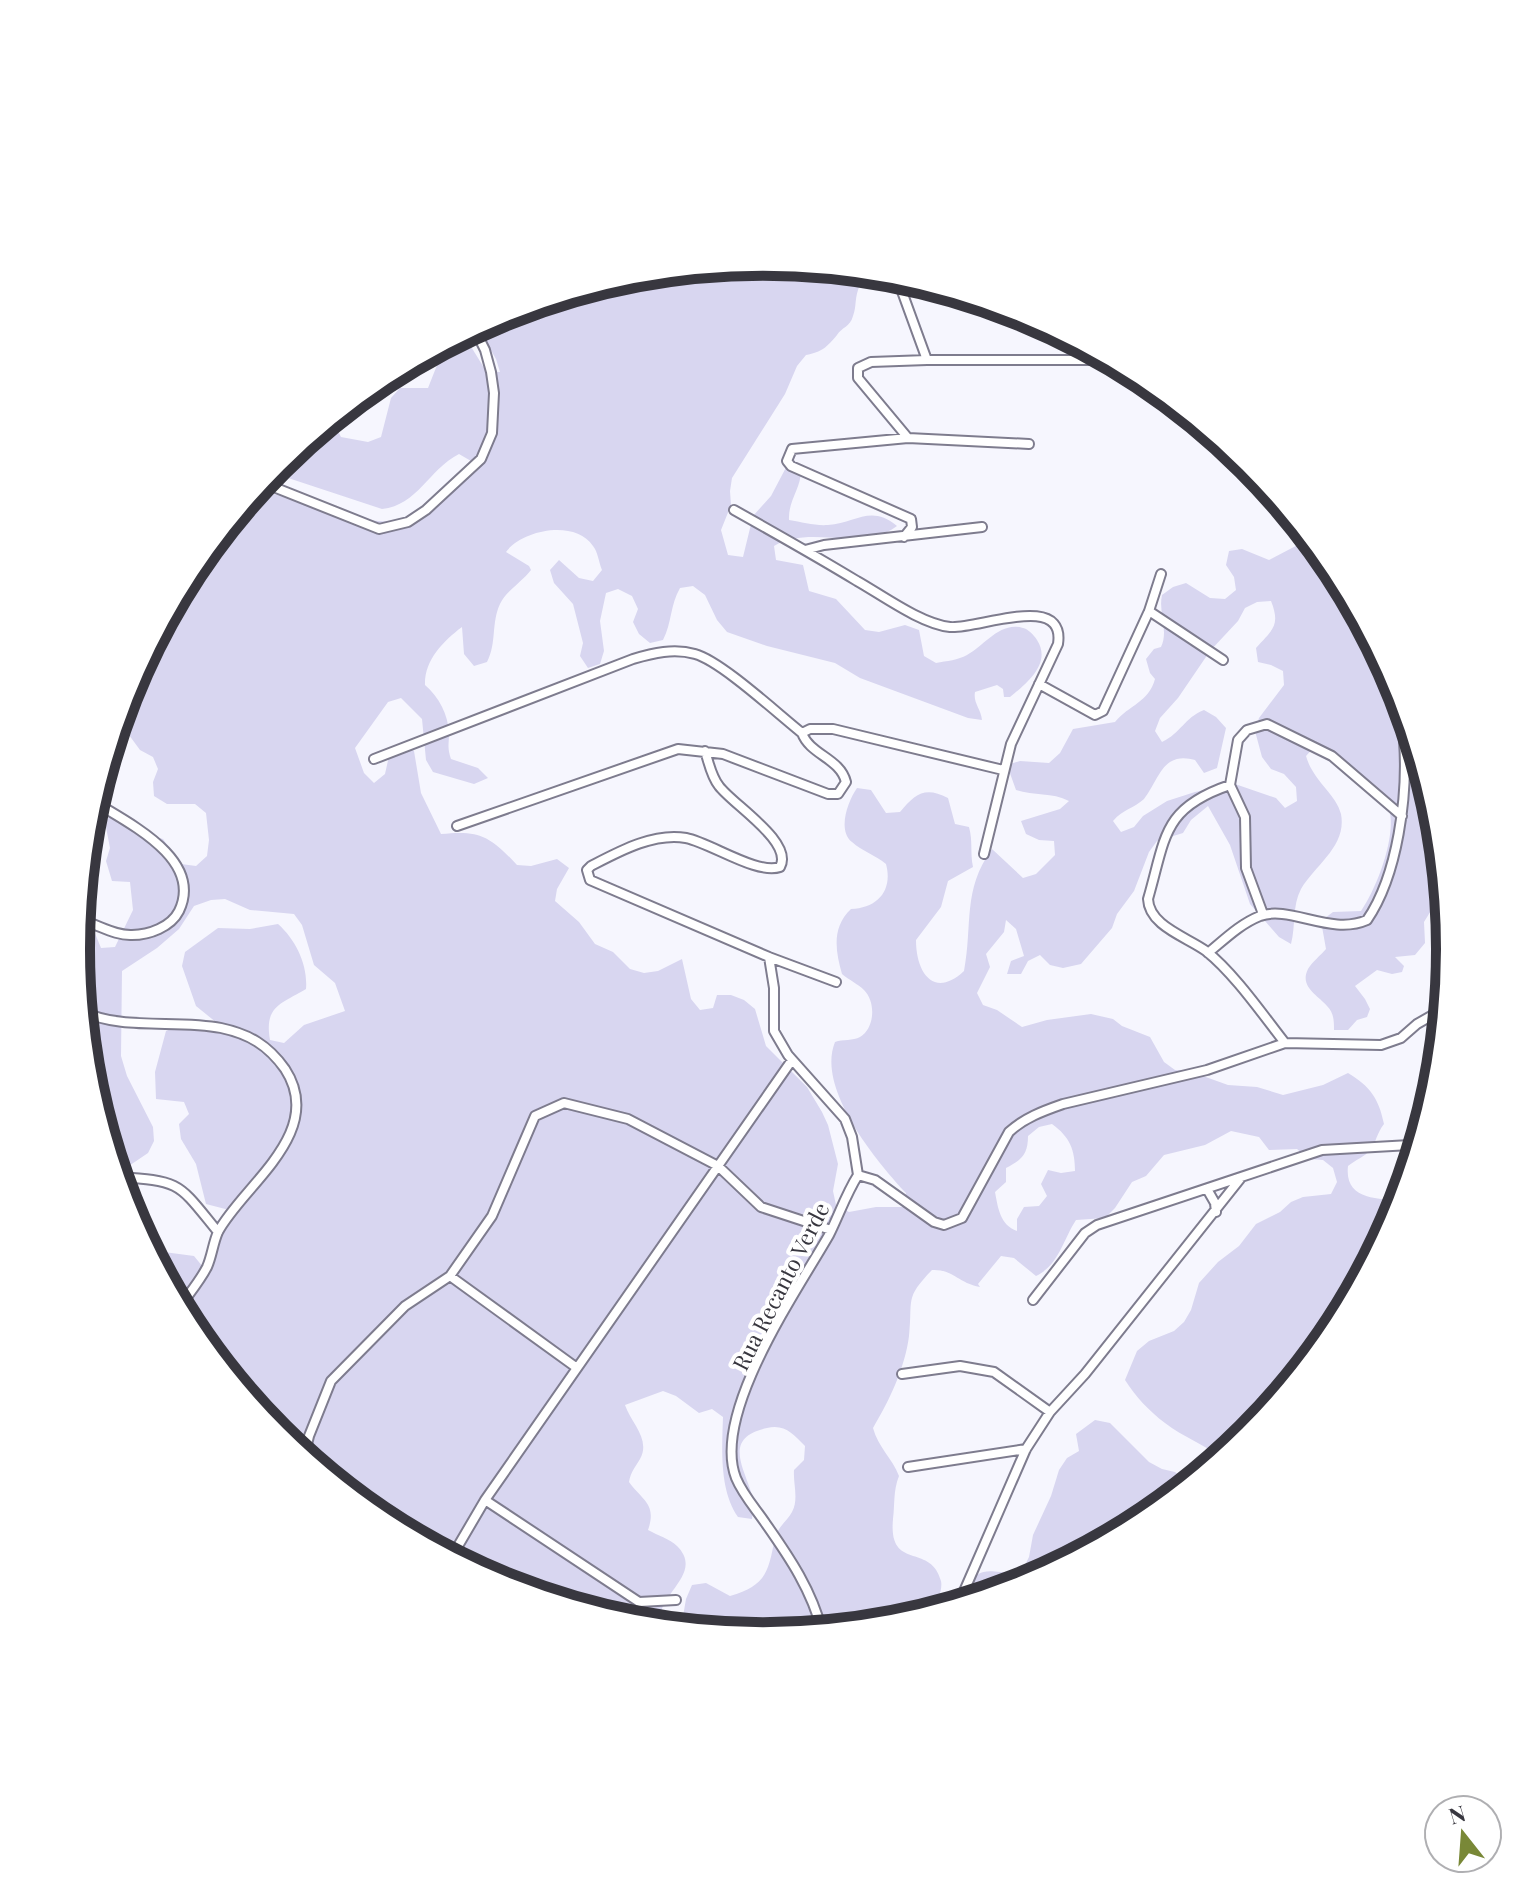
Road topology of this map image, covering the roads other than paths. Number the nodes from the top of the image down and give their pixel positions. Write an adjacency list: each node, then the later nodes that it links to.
1 (901, 289): 3 (street)
2 (479, 339): 7 (street)
3 (927, 360): 4 (street); 5 (street)
4 (1089, 360)
5 (908, 438): 6 (street); 10 (street)
6 (1029, 444)
7 (274, 487)
8 (734, 510): 11 (street)
9 (982, 527): 10 (street)
10 (904, 537): 11 (street)
11 (805, 550): 15 (street)
12 (1161, 574): 13 (street)
13 (1149, 611): 14 (street); 15 (street)
14 (1223, 660)
15 (1039, 684): 20 (street)
16 (802, 733): 18 (street); 19 (street); 20 (street)
17 (1404, 743): 23 (street)
18 (705, 751): 24 (street); 29 (street)
19 (374, 759)
20 (1003, 770): 25 (street)
21 (1230, 785): 23 (street); 26 (street); 28 (street)
22 (105, 809): 27 (street)
23 (1402, 816): 26 (street)
24 (457, 826)
25 (984, 854)
26 (1263, 914): 28 (street)
27 (91, 924)
28 (1208, 953): 33 (street)
29 (769, 957): 30 (street); 34 (street)
30 (836, 982)
31 (93, 1014): 43 (street)
32 (1434, 1015): 33 (street)
33 (1285, 1043): 37 (street)
34 (792, 1060): 36 (street); 37 (street)
35 (1406, 1147): 39 (street)
36 (718, 1166): 42 (street); 44 (street); 47 (street)
37 (858, 1175): 42 (street, Rua Recanto Verde)
38 (131, 1178): 43 (street)
39 (1240, 1179): 40 (street); 41 (street)
40 (1207, 1189): 41 (street); 46 (street)
41 (1216, 1212): 49 (street)
42 (831, 1230): 57 (street, Rua Recanto Verde)
43 (218, 1232): 45 (street)
44 (450, 1276): 47 (street); 50 (street)
45 (187, 1296)
46 (1033, 1300)
47 (577, 1368): 53 (street)
48 (902, 1374): 49 (street)
49 (1050, 1412): 51 (street)
50 (307, 1444)
51 (1026, 1449): 52 (street); 55 (street)
52 (908, 1467)
53 (485, 1500): 54 (street); 56 (street)
54 (457, 1548)
55 (964, 1592)
56 (676, 1600)
57 (819, 1620)

